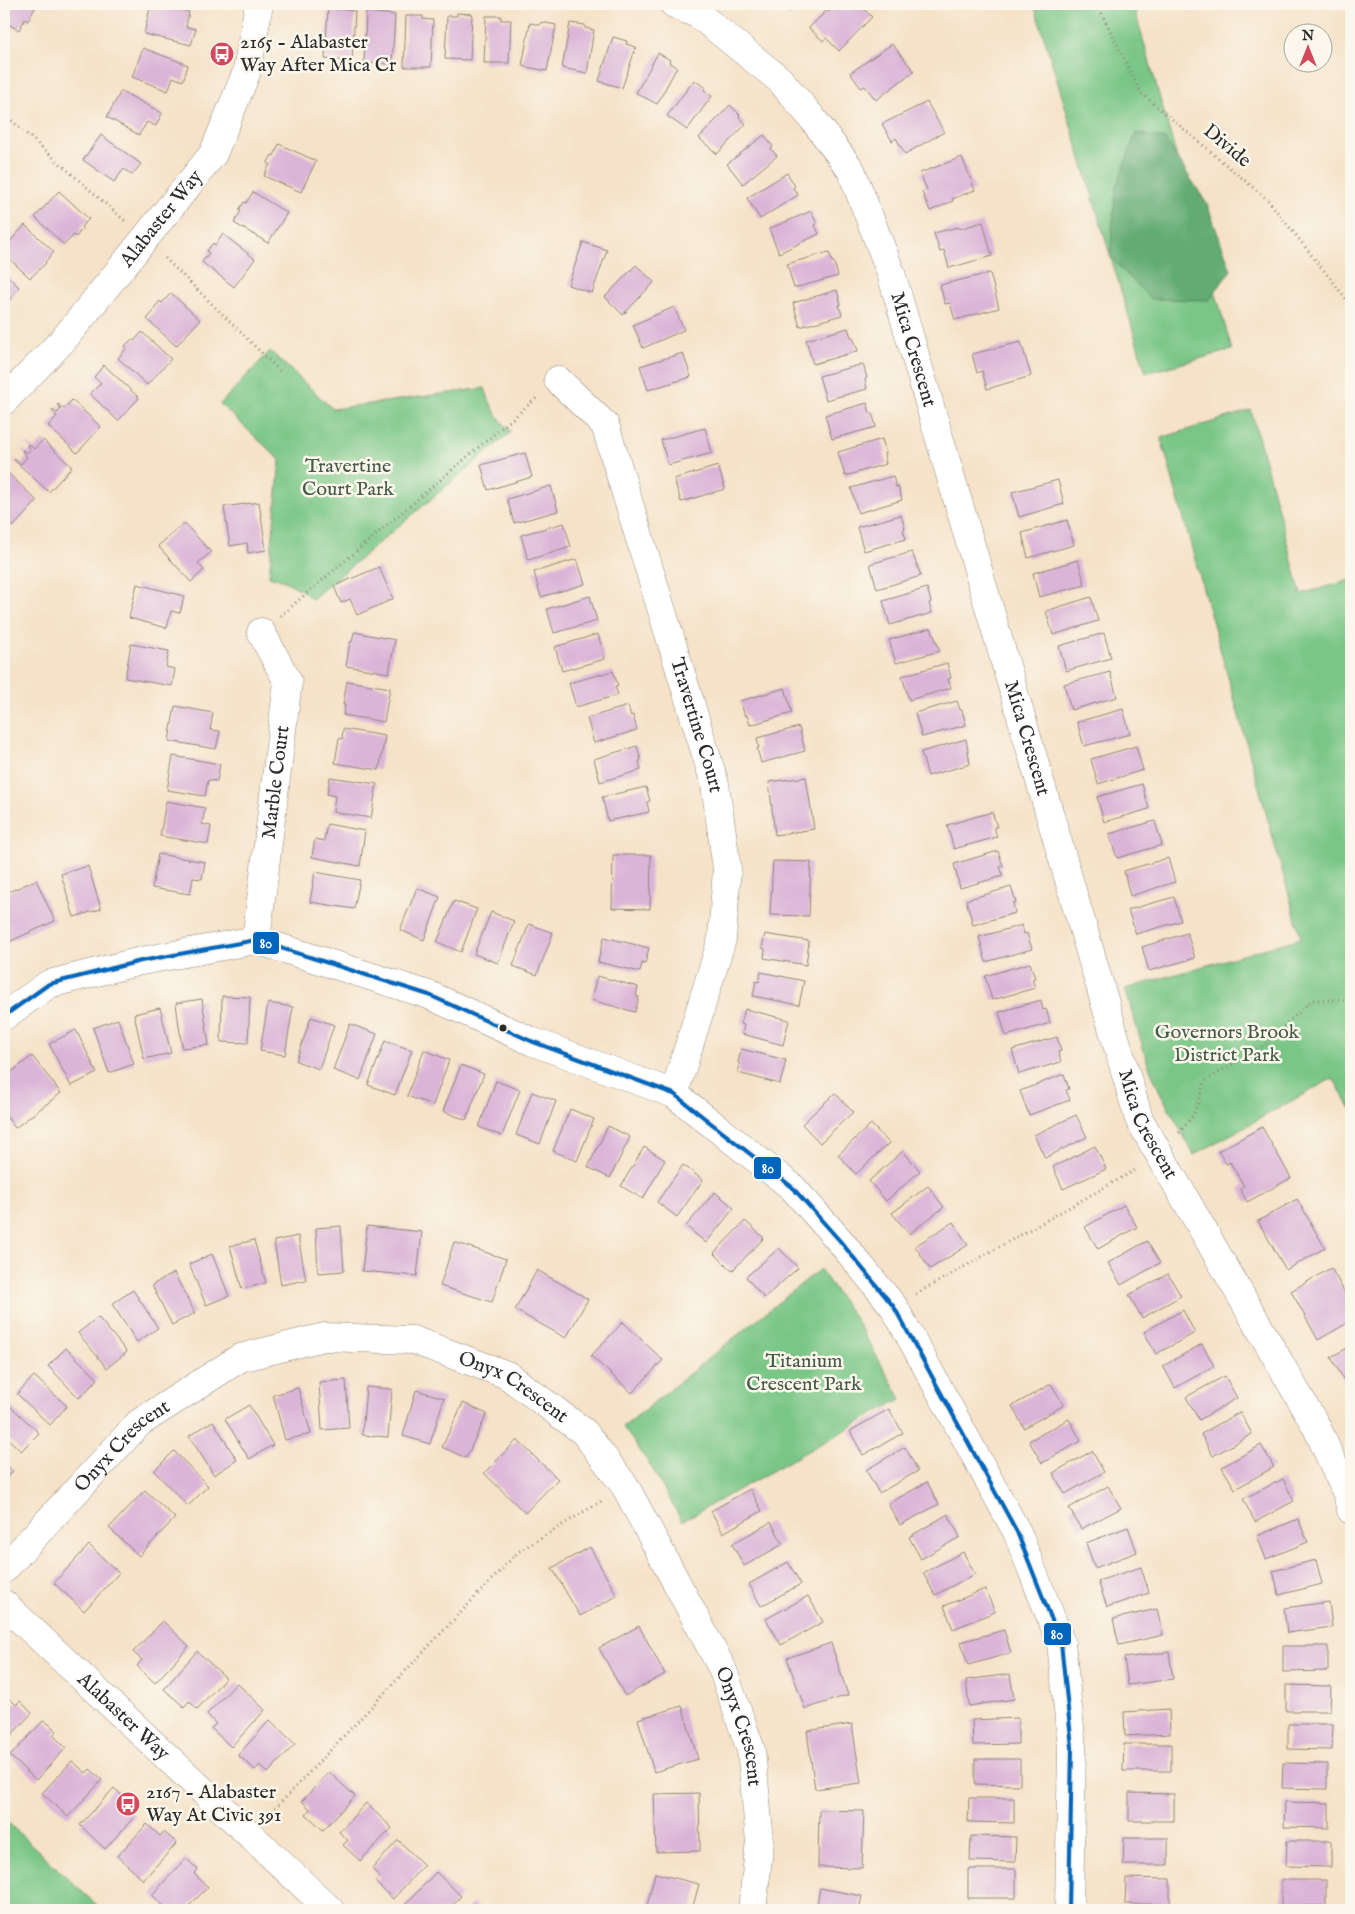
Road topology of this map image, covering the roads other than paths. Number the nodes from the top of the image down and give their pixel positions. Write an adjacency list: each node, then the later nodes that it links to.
1 (259, 4): 4 (street, Alabaster Way)
2 (674, 4): 9 (street, Mica Crescent)
3 (558, 380): 8 (street, Travertine Court)
4 (4, 401)
5 (261, 632): 6 (street, Marble Court)
6 (256, 940): 7 (street); 8 (street)
7 (4, 1016)
8 (674, 1094): 14 (street)
9 (1351, 1510)
10 (4, 1569): 13 (street, Onyx Crescent)
11 (4, 1604): 12 (street, Alabaster Way)
12 (330, 1910)
13 (752, 1910)
14 (1069, 1910)

